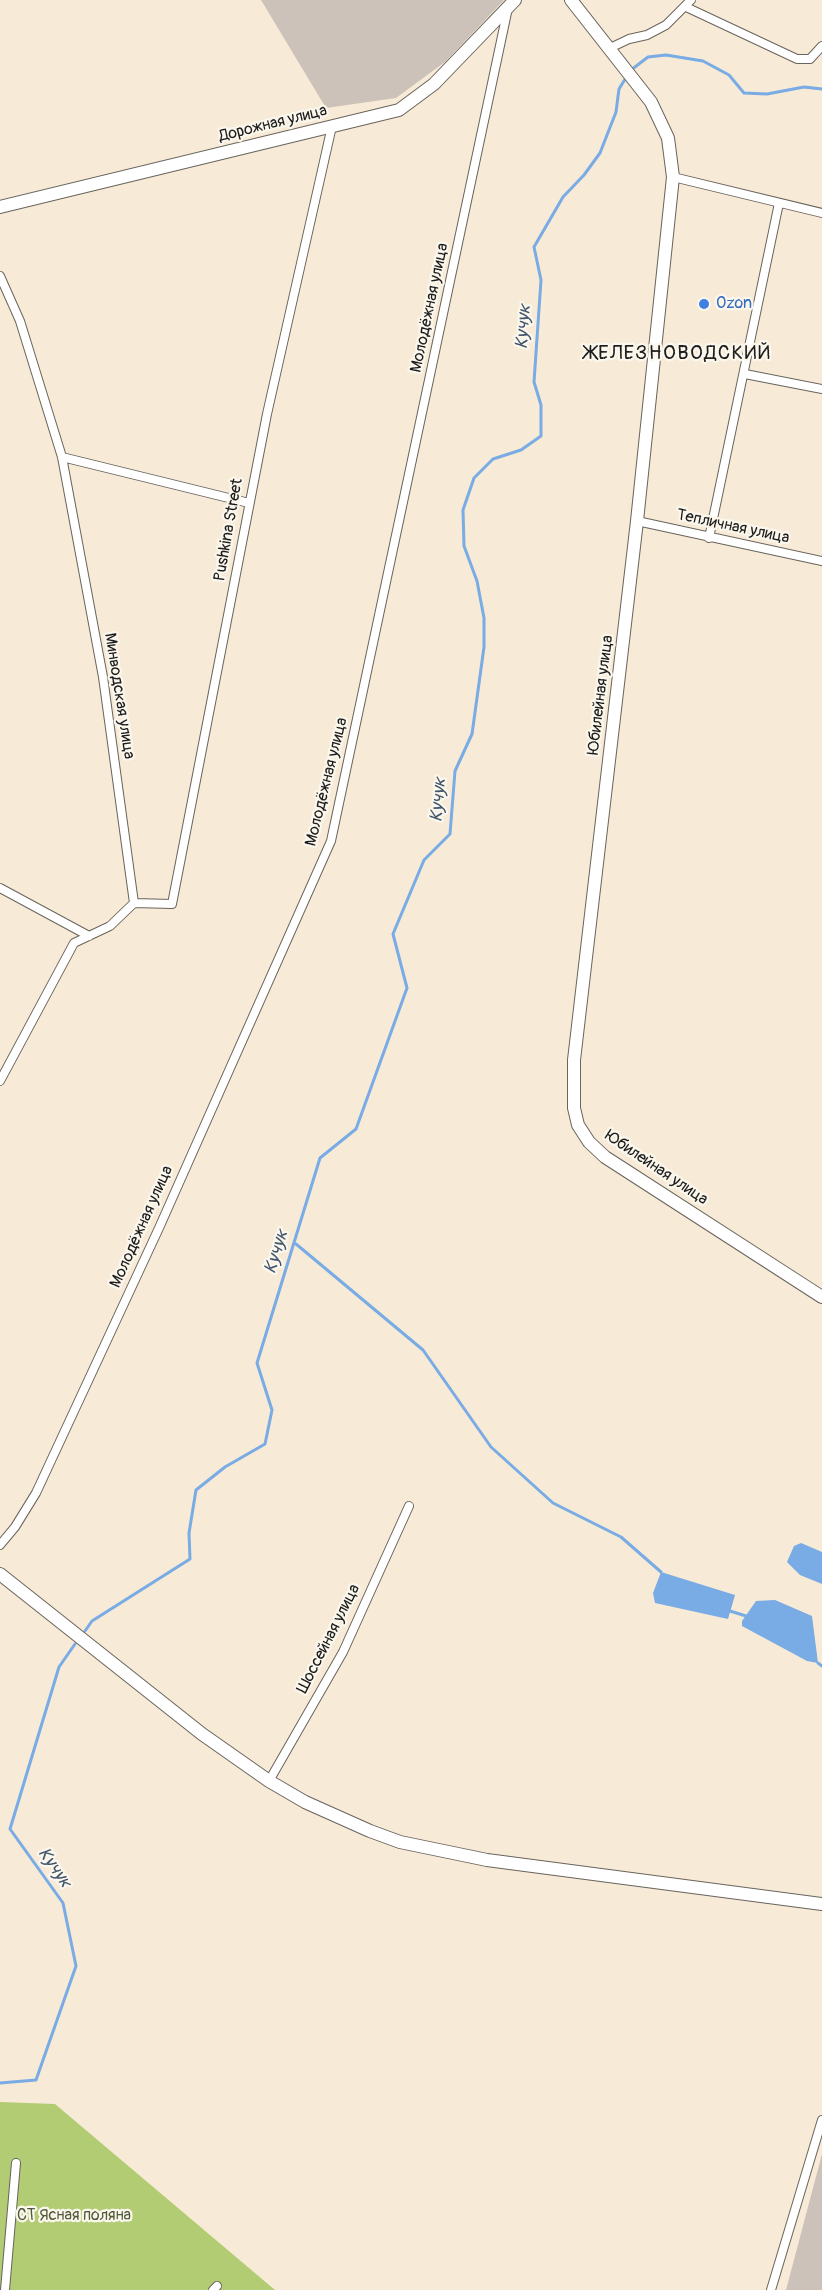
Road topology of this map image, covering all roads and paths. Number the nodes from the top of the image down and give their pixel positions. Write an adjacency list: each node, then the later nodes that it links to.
1 (571, 0): 5 (street, Юбилейная улица)
2 (512, 2): 6 (street, Дорожная улица); 25 (street, Молодёжная улица)
3 (689, 4): 4 (street); 5 (street)
4 (822, 46)
5 (610, 48): 7 (street, Юбилейная улица)
6 (332, 126): 9 (street, Дорожная улица); 15 (street, Pushkina Street)
7 (674, 177): 8 (street); 16 (street, Юбилейная улица)
8 (779, 203): 10 (street); 12 (street)
9 (0, 207)
10 (822, 213)
11 (0, 276): 14 (street, Минводская улица)
12 (744, 374): 13 (street); 17 (street)
13 (822, 389)
14 (62, 457): 15 (street); 20 (street, Минводская улица)
15 (249, 502): 20 (street, Pushkina Street)
16 (637, 521): 17 (street, Тепличная улица); 23 (street, Юбилейная улица)
17 (709, 538): 18 (street, Тепличная улица)
18 (822, 561)
19 (0, 888): 21 (street)
20 (134, 903): 21 (street)
21 (89, 936): 22 (street)
22 (0, 1081)
23 (822, 1297)
24 (408, 1506): 27 (street, Шоссейная улица)
25 (0, 1545)
26 (0, 1574): 27 (street)
27 (269, 1781): 28 (street)
28 (818, 1904)
29 (822, 2120): 32 (street)
30 (16, 2163): 31 (street)
31 (5, 2290)
32 (771, 2290)

